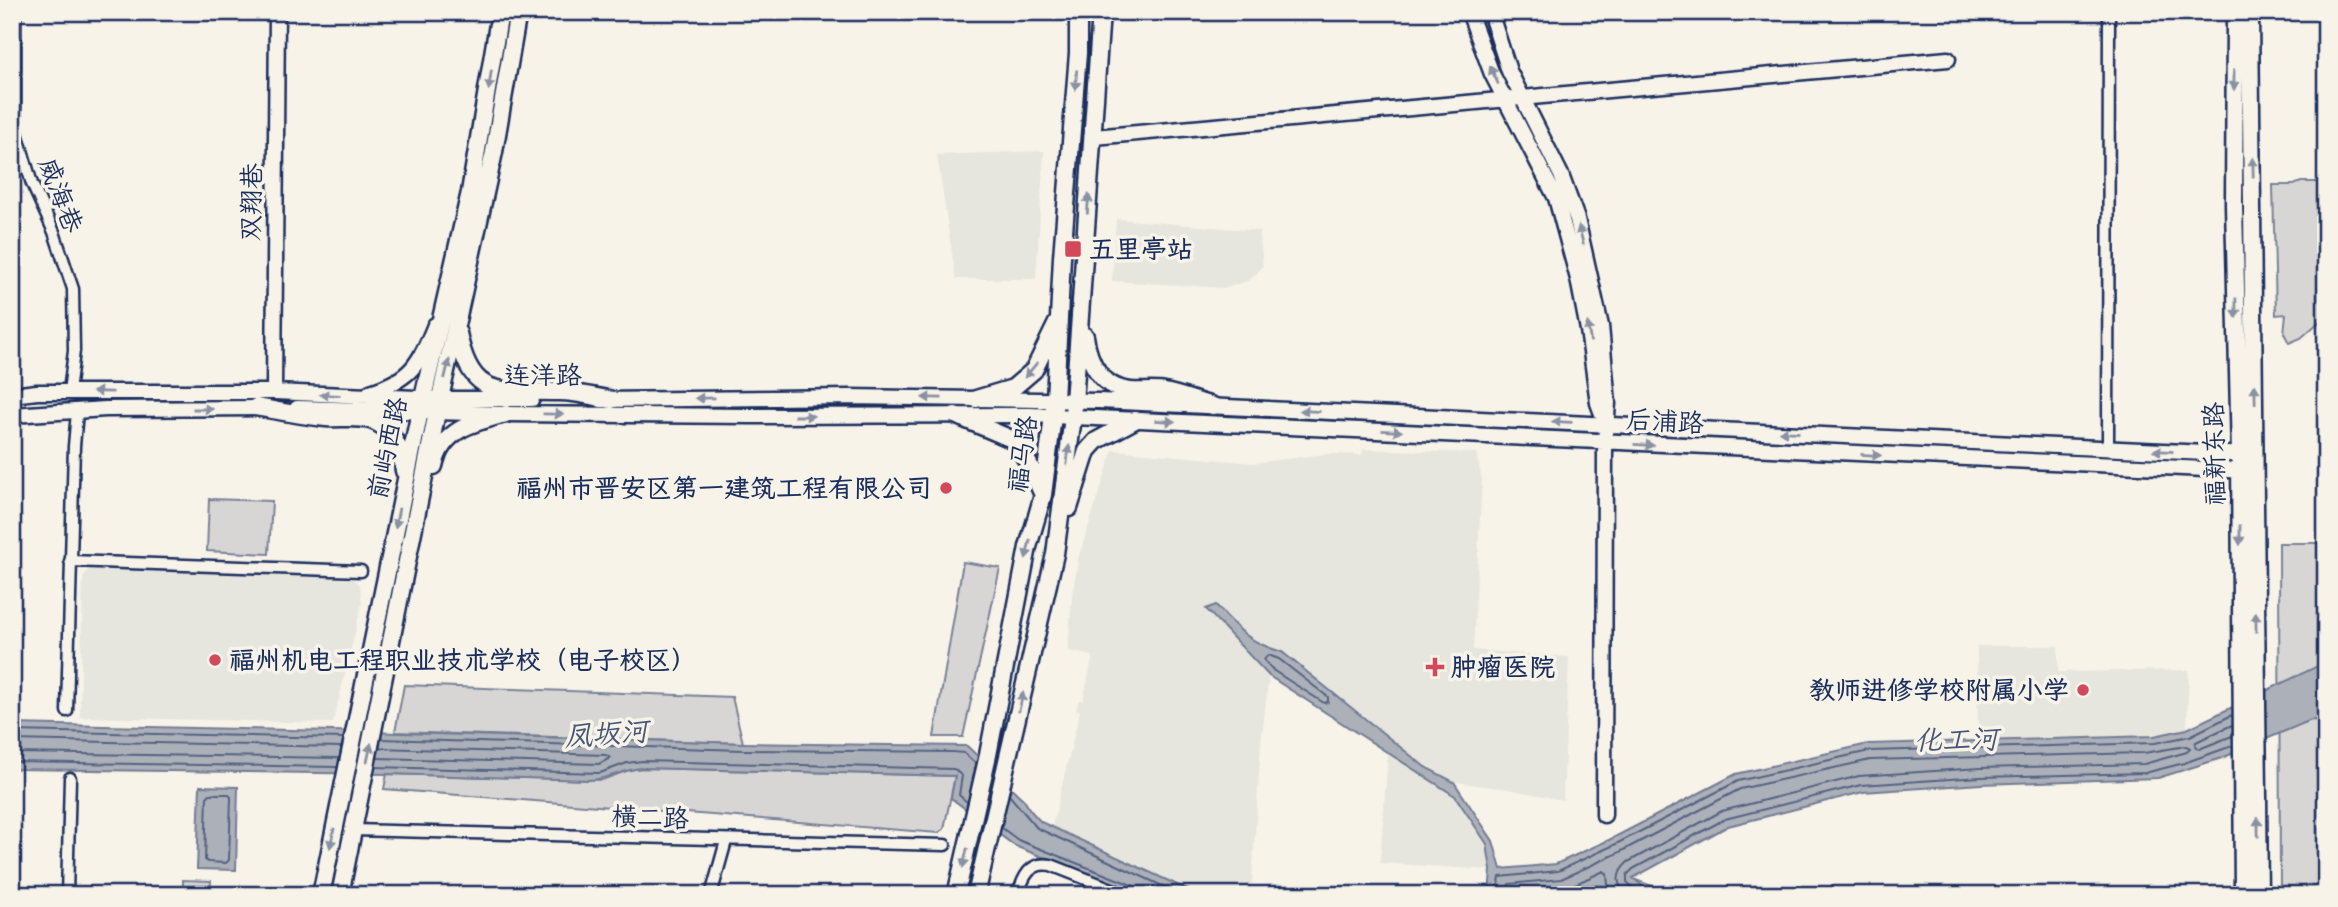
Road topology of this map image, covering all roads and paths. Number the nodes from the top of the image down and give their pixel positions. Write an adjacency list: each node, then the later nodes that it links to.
1 (15, 12): 23 (street, 威海巷)
2 (277, 12): 24 (main road, 双翔巷)
3 (518, 12): 22 (main road, 前屿西路)
4 (1076, 12): 21 (main road, 福马路, one-way to 21)
5 (1094, 12): 14 (main road, 福马路)
6 (1101, 12): 14 (main road, 福马路)
7 (1108, 12): 14 (main road)
8 (1469, 12): 17 (main road, one-way to 8)
9 (1490, 12): 16 (main road)
10 (2109, 12): 42 (street)
11 (2235, 12): 43 (main road, 福新东路, one-way to 43)
12 (2250, 12): 43 (main road, 福新东路, one-way to 12)
13 (499, 13): 20 (main road, 前屿西路, one-way to 20)
14 (1099, 53): 18 (main road, 福马路)
15 (1948, 59): 16 (main road)
16 (1522, 97): 17 (main road); 40 (main road, one-way to 16)
17 (1505, 99): 18 (main road); 40 (main road, one-way to 17)
18 (1094, 137): 19 (main road, 福马路, one-way to 18)
19 (1082, 294): 31 (main road); 34 (main road, 福马路)
20 (447, 298): 26 (main road); 29 (main road, 前屿西路)
21 (1061, 314): 27 (main road, one-way to 27); 33 (main road, 福马路)
22 (457, 326): 28 (main road); 30 (main road, 前屿西路, one-way to 22)
23 (69, 392): 24 (main road, 连洋路, one-way to 23); 25 (main road, 连洋路)
24 (274, 392): 26 (main road, 连洋路, one-way to 24)
25 (12, 395)
26 (360, 396): 29 (main road, 连洋路)
27 (976, 399): 28 (main road, 连洋路, one-way to 28); 33 (main road, 连洋路)
28 (612, 400): 30 (main road, 连洋路)
29 (421, 404): 30 (main road, 连洋路); 32 (main road, 连洋路); 44 (main road, 前屿西路)
30 (438, 405): 36 (main road, 连洋路); 49 (main road, 前屿西路)
31 (1213, 407): 34 (main road, 后浦路); 40 (main road, 后浦路, one-way to 31)
32 (256, 408): 35 (main road, 连洋路, one-way to 32); 44 (main road)
33 (1054, 408): 34 (main road, 连洋路); 38 (main road, 连洋路); 45 (main road, 福马路)
34 (1073, 409): 39 (main road, 后浦路); 46 (main road, 福马路, one-way to 34)
35 (77, 412): 37 (main road, 连洋路); 47 (street)
36 (506, 414): 38 (main road, 连洋路, one-way to 38); 49 (main road)
37 (12, 415)
38 (955, 415): 45 (main road)
39 (1135, 419): 41 (main road, 后浦路, one-way to 41); 46 (main road)
40 (1606, 423): 41 (main road); 42 (main road, 后浦路, one-way to 40)
41 (1605, 442): 43 (main road, 后浦路, one-way to 43); 52 (main road)
42 (2108, 447): 43 (main road, 后浦路, one-way to 42)
43 (2248, 463): 64 (main road, 福新东路, one-way to 64); 65 (main road, 福新东路, one-way to 43)
44 (403, 491): 57 (main road, 前屿西路, one-way to 57)
45 (1043, 495): 60 (main road, 福马路, one-way to 60)
46 (1055, 554): 61 (main road, 福马路, one-way to 46)
47 (70, 561): 48 (street); 50 (street)
48 (361, 571)
49 (402, 587): 53 (main road, 前屿西路, one-way to 49)
50 (67, 712)
51 (70, 778): 56 (street)
52 (1604, 815)
53 (353, 830): 54 (street, 横二路); 58 (main road, 前屿西路)
54 (726, 841): 55 (street, 横二路); 59 (street)
55 (945, 845)
56 (67, 895)
57 (321, 895)
58 (340, 895)
59 (711, 895)
60 (957, 895)
61 (976, 895)
62 (1018, 895): 63 (street)
63 (1127, 895)
64 (2243, 895)
65 (2259, 895)

